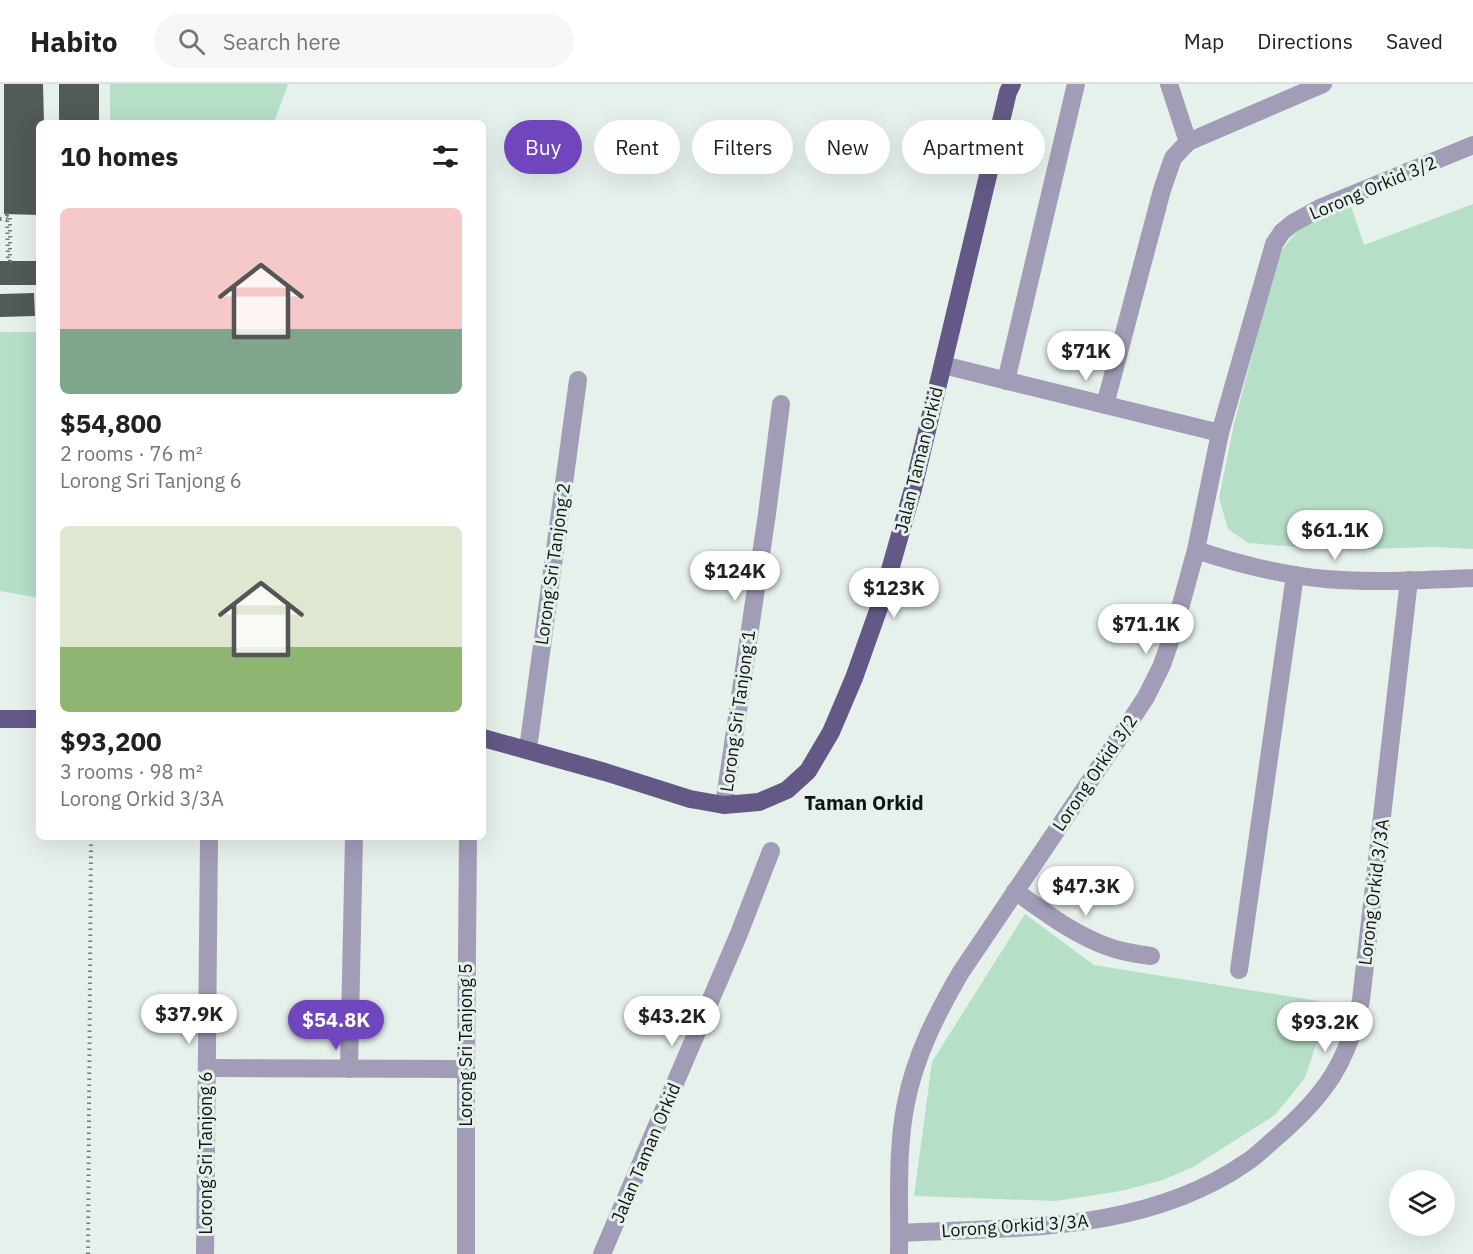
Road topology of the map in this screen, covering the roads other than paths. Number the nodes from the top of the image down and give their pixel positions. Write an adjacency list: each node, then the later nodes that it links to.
1 (1012, 84): 7 (main road, Jalan Taman Orkid)
2 (1076, 84): 9 (street)
3 (1169, 84): 5 (street)
4 (1323, 84): 5 (street)
5 (1188, 142): 11 (street)
6 (1473, 145): 12 (street, Lorong Orkid 3/2)
7 (943, 365): 9 (street); 21 (main road, Jalan Taman Orkid)
8 (578, 380): 20 (street, Lorong Sri Tanjong 2)
9 (1006, 381): 11 (street)
10 (781, 404): 21 (street, Lorong Sri Tanjong 1)
11 (1106, 405): 12 (street)
12 (1220, 433): 13 (street, Lorong Orkid 3/2)
13 (1196, 550): 14 (street); 26 (street, Lorong Orkid 3/2)
14 (1295, 574): 16 (street); 28 (street)
15 (1473, 578): 16 (street)
16 (1409, 580): 32 (street, Lorong Orkid 3/3A)
17 (0, 719): 18 (main road)
18 (36, 719)
19 (486, 739): 20 (main road, Jalan Taman Orkid)
20 (528, 749): 21 (main road, Jalan Taman Orkid)
21 (724, 805)
22 (209, 840): 29 (street, Lorong Sri Tanjong 6)
23 (354, 840): 30 (street)
24 (468, 840): 31 (street, Lorong Sri Tanjong 5)
25 (771, 851): 35 (street, Jalan Taman Orkid)
26 (1016, 891): 27 (street); 32 (street, Lorong Orkid 3/2)
27 (1151, 957)
28 (1239, 970)
29 (207, 1068): 30 (street); 33 (street, Lorong Sri Tanjong 6)
30 (349, 1069): 31 (street)
31 (466, 1069): 34 (street, Lorong Sri Tanjong 5)
32 (900, 1233): 36 (street, Lorong Orkid 3/2)
33 (205, 1254)
34 (466, 1254)
35 (602, 1254)
36 (899, 1254)

